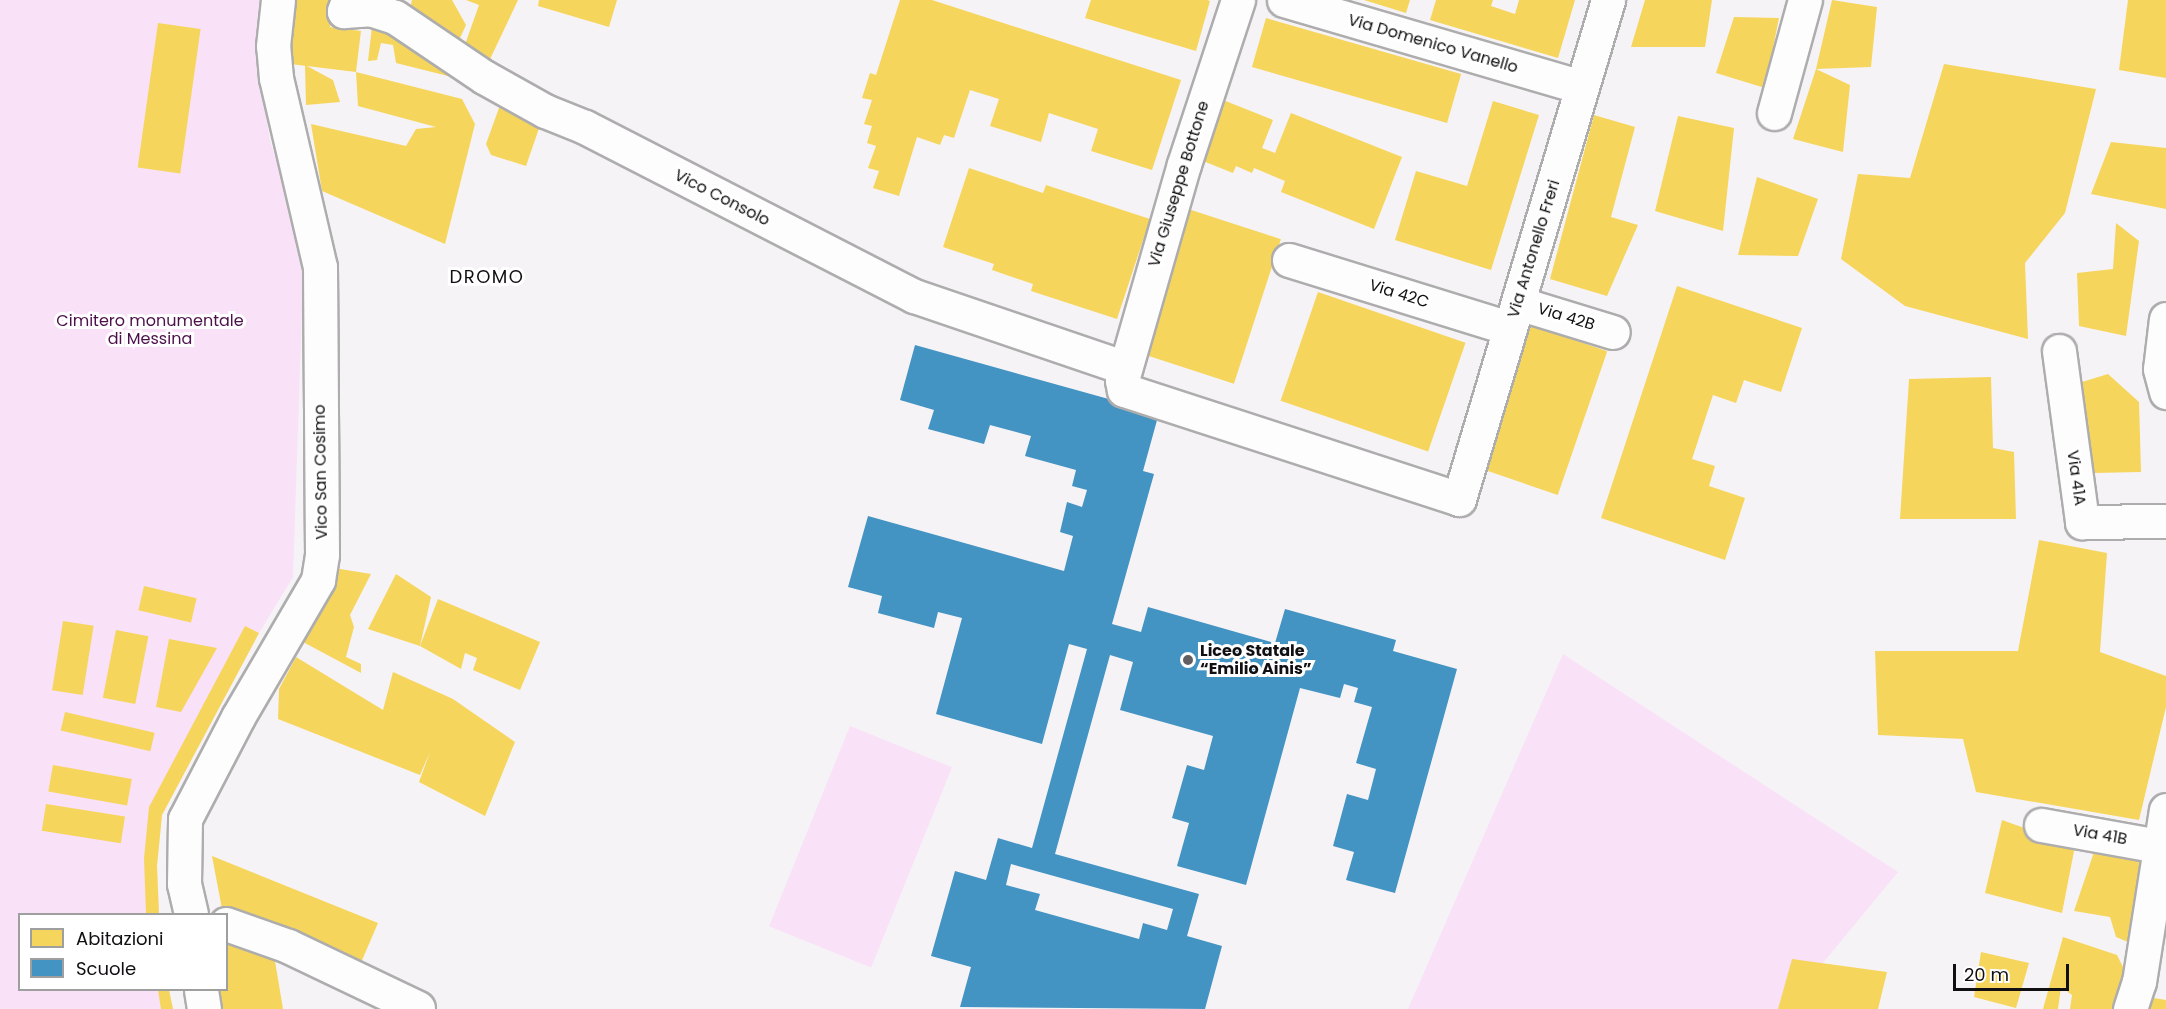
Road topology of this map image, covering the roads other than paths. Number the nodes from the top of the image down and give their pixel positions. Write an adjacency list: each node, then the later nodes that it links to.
1 (278, 0): 20 (street, Vico San Cosimo)
2 (348, 0): 14 (street, Vico Consolo)
3 (1238, 0): 14 (street, Via Giuseppe Bottone)
4 (1284, 0): 7 (street, Via Domenico Vanello)
5 (1608, 0): 7 (street, Via Antonello Freri)
6 (1805, 0): 8 (street)
7 (1582, 87): 10 (street, Via Antonello Freri)
8 (1774, 112)
9 (1289, 260): 10 (street, Via 42C)
10 (1514, 316): 12 (street, Via 42B); 14 (street, Via Antonello Freri)
11 (2166, 319): 15 (street)
12 (1613, 332)
13 (2059, 351): 16 (street, Via 41A)
14 (1125, 368)
15 (2166, 392)
16 (2166, 521)
17 (2166, 810): 19 (street)
18 (2041, 825): 19 (street, Via 41B)
19 (2159, 846): 25 (street)
20 (195, 913)
21 (228, 925): 23 (street)
22 (201, 991): 24 (street)
23 (418, 1008)
24 (204, 1009)
25 (2130, 1009)

